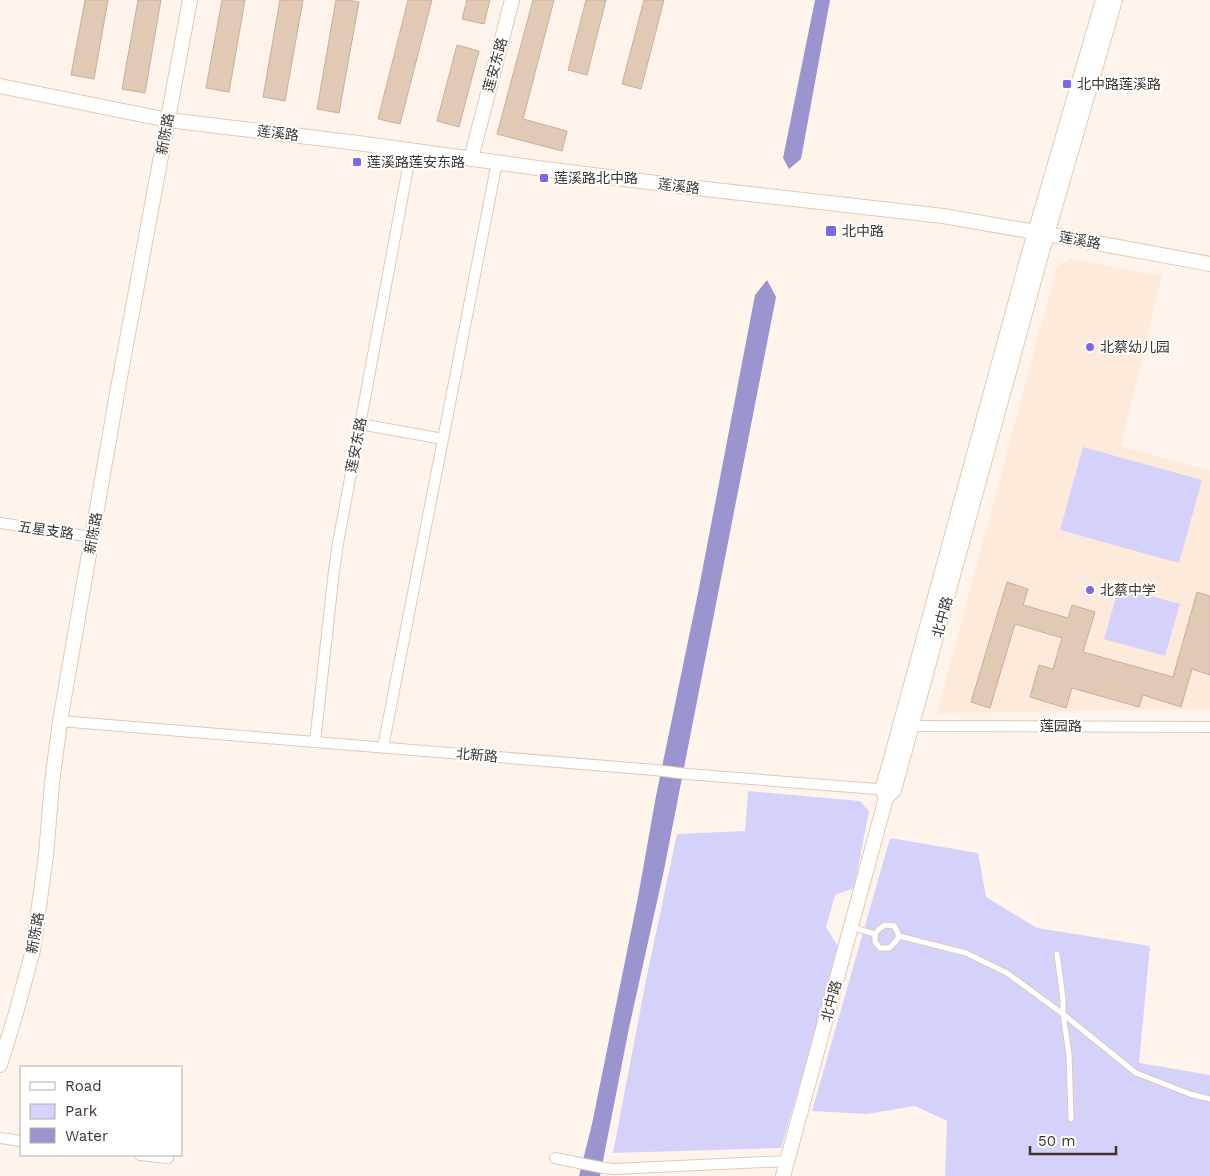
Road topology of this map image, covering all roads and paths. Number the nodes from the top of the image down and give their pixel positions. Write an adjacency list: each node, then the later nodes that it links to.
1 (190, 0): 6 (street, 新陈路)
2 (512, 0): 8 (street, 莲安东路)
3 (1103, 0): 10 (street, 北中路)
4 (1115, 0): 10 (street, 北中路)
5 (0, 86): 6 (street, 莲溪路)
6 (168, 120): 7 (street, 莲溪路); 15 (street, 新陈路)
7 (411, 151): 8 (street, 莲溪路); 12 (street, 莲安东路)
8 (470, 159): 9 (street, 莲溪路)
9 (497, 162): 10 (street, 莲溪路); 13 (street)
10 (1041, 233): 11 (street, 莲溪路); 17 (street, 北中路); 21 (street, 北中路)
11 (1210, 264)
12 (360, 424): 13 (street); 19 (street, 莲安东路)
13 (443, 439): 20 (street)
14 (0, 523): 15 (street, 五星支路)
15 (92, 537): 16 (street, 新陈路)
16 (60, 721): 19 (street, 北新路); 27 (street, 新陈路)
17 (912, 726): 18 (street, 莲园路); 21 (street, 北中路)
18 (1210, 727)
19 (315, 742): 20 (street, 北新路)
20 (384, 747): 21 (street, 北新路)
21 (887, 792): 22 (street, 北中路)
22 (851, 927): 23 (lane); 35 (street, 北中路)
23 (875, 934): 24 (lane); 24 (lane)
24 (899, 936): 26 (lane)
25 (1057, 954): 26 (lane)
26 (1063, 1014): 28 (lane); 29 (lane)
27 (0, 1065)
28 (1210, 1099)
29 (1071, 1119)
30 (0, 1138): 31 (street)
31 (20, 1141)
32 (149, 1156): 33 (street)
33 (168, 1158)
34 (554, 1158): 35 (street)
35 (788, 1161): 36 (street, 北中路)
36 (783, 1176)

